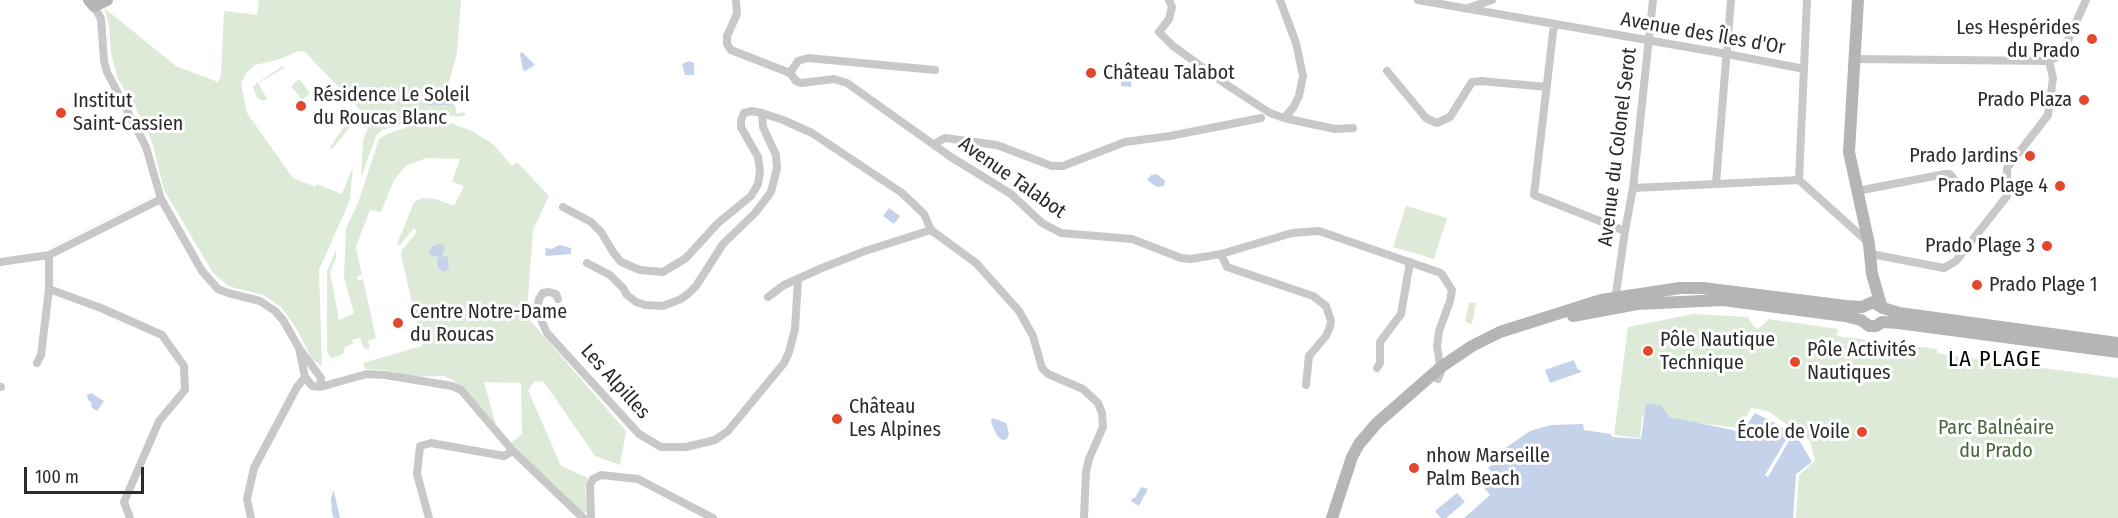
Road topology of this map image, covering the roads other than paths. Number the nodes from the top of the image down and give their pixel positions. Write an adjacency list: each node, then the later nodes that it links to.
1 (107, 0): 12 (main road)
2 (736, 0): 22 (street)
3 (1169, 0): 26 (street)
4 (1280, 0): 26 (street)
5 (1418, 0): 13 (street, Avenue des Îles d'Or)
6 (1492, 0): 13 (street)
7 (1653, 0): 15 (street, Avenue du Colonel Serot)
8 (1731, 0): 16 (street)
9 (1807, 0): 19 (street)
10 (1858, 0): 17 (main road)
11 (2086, 0): 18 (street)
12 (92, 3): 36 (street)
13 (1465, 9): 14 (street, Avenue des Îles d'Or)
14 (1554, 24): 15 (street, Avenue des Îles d'Or); 23 (street)
15 (1649, 41): 16 (street, Avenue des Îles d'Or); 34 (street, Avenue du Colonel Serot)
16 (1726, 54): 19 (street, Avenue des Îles d'Or); 33 (street)
17 (1855, 57): 18 (street); 35 (main road)
18 (2049, 61): 42 (street)
19 (1804, 69): 31 (street)
20 (935, 70): 22 (street)
21 (1386, 71): 23 (street)
22 (790, 73): 29 (street)
23 (1546, 87): 41 (street)
24 (762, 113): 37 (street); 40 (street); 47 (street)
25 (1261, 118): 28 (street, Avenue Talabot)
26 (1284, 118): 27 (street)
27 (1353, 128)
28 (959, 142): 29 (street, Avenue Talabot); 30 (street)
29 (934, 144): 30 (street, Avenue Talabot)
30 (951, 157): 43 (street, Avenue Talabot)
31 (1799, 180): 33 (street); 39 (street)
32 (1956, 182): 35 (street)
33 (1716, 183): 34 (street)
34 (1633, 188): 41 (street, Avenue du Colonel Serot)
35 (1857, 191): 38 (main road)
36 (161, 199): 44 (street); 59 (street)
37 (563, 207)
38 (1864, 218): 39 (street); 42 (main road)
39 (1846, 221): 42 (street)
40 (931, 230): 49 (street); 74 (street)
41 (1625, 231): 53 (street, Avenue du Colonel Serot)
42 (1870, 249): 48 (main road)
43 (1221, 254): 46 (street, Avenue Talabot); 65 (street)
44 (49, 255): 45 (street); 50 (street)
45 (0, 262)
46 (1410, 262): 62 (street); 63 (street, Avenue Talabot)
47 (586, 263)
48 (1872, 274): 54 (main road); 55 (main road)
49 (798, 280): 51 (street); 52 (street, Les Alpilles)
50 (49, 289): 61 (street); 68 (street)
51 (768, 297)
52 (558, 299)
53 (1616, 302): 54 (main road); 56 (main road); 63 (main road)
54 (1864, 305): 55 (main road); 56 (main road)
55 (1882, 307): 57 (main road); 58 (main road)
56 (1861, 320): 57 (main road)
57 (1882, 322): 60 (main road)
58 (2118, 343)
59 (299, 348): 64 (street); 66 (street)
60 (2118, 352)
61 (37, 363)
62 (1377, 368)
63 (1439, 373): 75 (main road); 76 (main road)
64 (305, 377): 66 (street); 69 (street)
65 (1306, 385)
66 (320, 387): 67 (street)
67 (513, 451): 70 (street); 71 (street)
68 (130, 518)
69 (251, 518)
70 (429, 518)
71 (583, 518)
72 (591, 518): 73 (street)
73 (713, 518)
74 (1084, 518)
75 (1332, 518)
76 (1340, 518)

